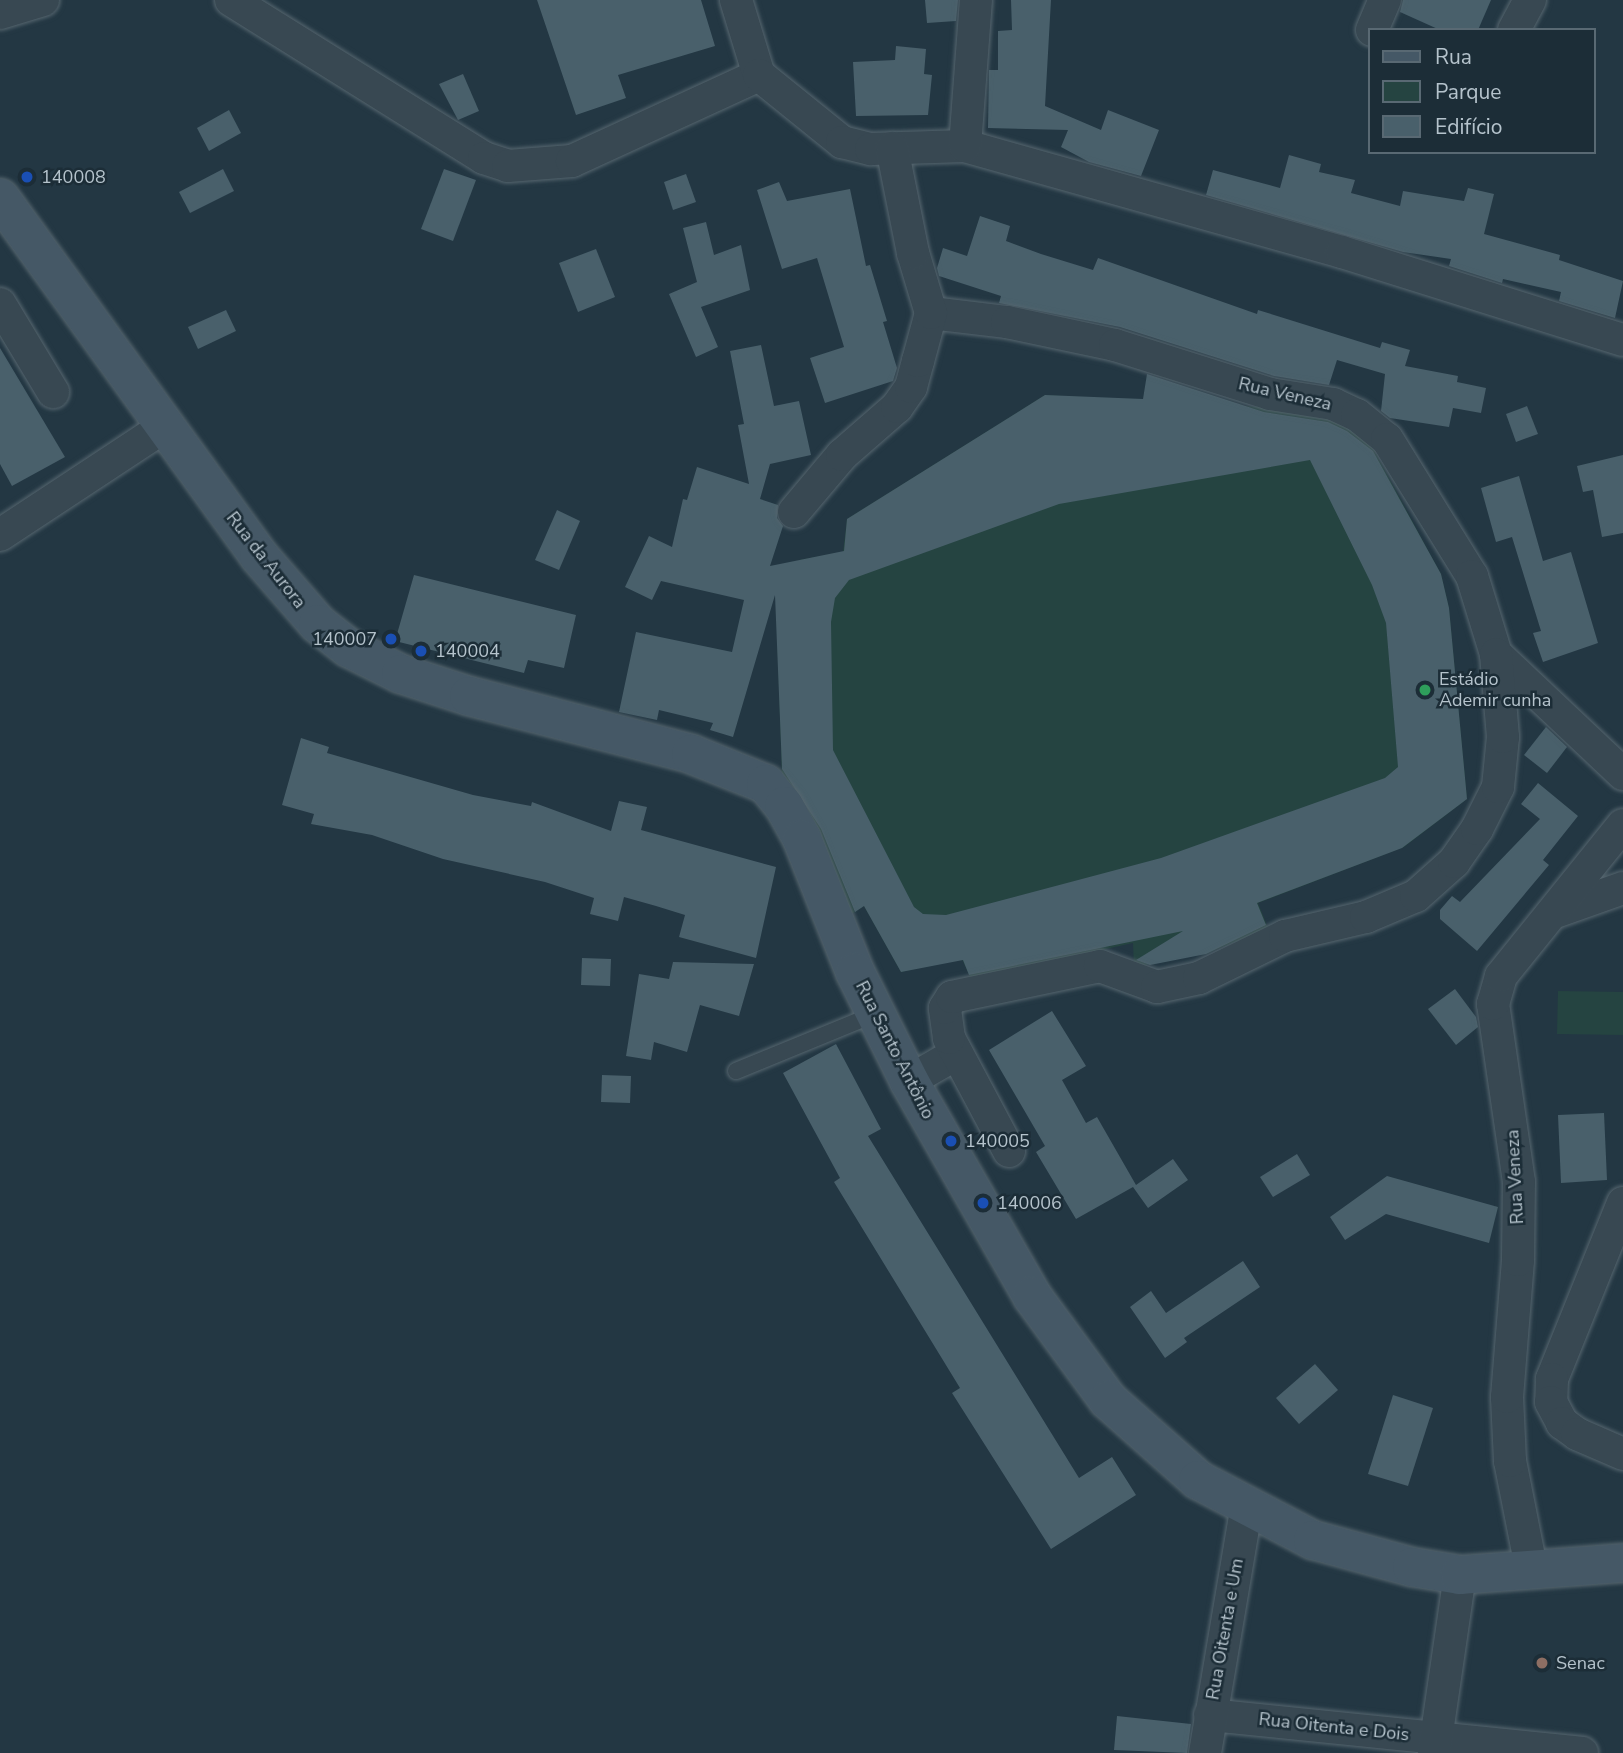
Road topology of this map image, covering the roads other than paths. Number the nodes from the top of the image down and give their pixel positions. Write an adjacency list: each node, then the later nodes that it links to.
1 (43, 0): 7 (street)
2 (231, 0): 10 (street)
3 (736, 0): 10 (street)
4 (976, 0): 11 (street)
5 (1385, 0): 8 (street)
6 (1530, 0): 9 (street)
7 (0, 13)
8 (1373, 28)
9 (1515, 28)
10 (758, 75): 12 (street)
11 (965, 146): 12 (street); 16 (street)
12 (892, 148): 15 (street)
13 (0, 198): 18 (main road, Rua da Aurora)
14 (0, 304): 17 (street)
15 (931, 313): 19 (street); 21 (street, Rua Veneza)
16 (1623, 340)
17 (53, 392)
18 (165, 426): 20 (street); 22 (main road, Rua da Aurora)
19 (793, 512)
20 (0, 535)
21 (1496, 654): 23 (street, Rua Veneza); 28 (street)
22 (740, 771): 27 (main road, Rua Santo Antônio)
23 (1623, 774)
24 (1623, 825): 26 (street, Rua Veneza)
25 (1623, 888): 26 (street)
26 (1558, 911): 36 (street, Rua Veneza)
27 (875, 1014): 29 (lane); 30 (main road, Rua Santo Antônio)
28 (956, 1054): 30 (street); 31 (street)
29 (736, 1071)
30 (909, 1081): 34 (main road, Rua Santo Antônio)
31 (1009, 1151)
32 (1623, 1203): 33 (street)
33 (1623, 1454)
34 (1247, 1505): 37 (main road, Rua Santo Antônio); 38 (street, Rua Oitenta e Um)
35 (1623, 1563): 36 (main road, Rua Santo Antônio)
36 (1532, 1572): 37 (main road, Rua Santo Antônio)
37 (1460, 1575): 39 (street)
38 (1210, 1715): 39 (street, Rua Oitenta e Dois); 40 (street, Rua Oitenta e Um)
39 (1435, 1745): 41 (street, Rua Oitenta e Dois)
40 (1205, 1753)
41 (1582, 1753)

